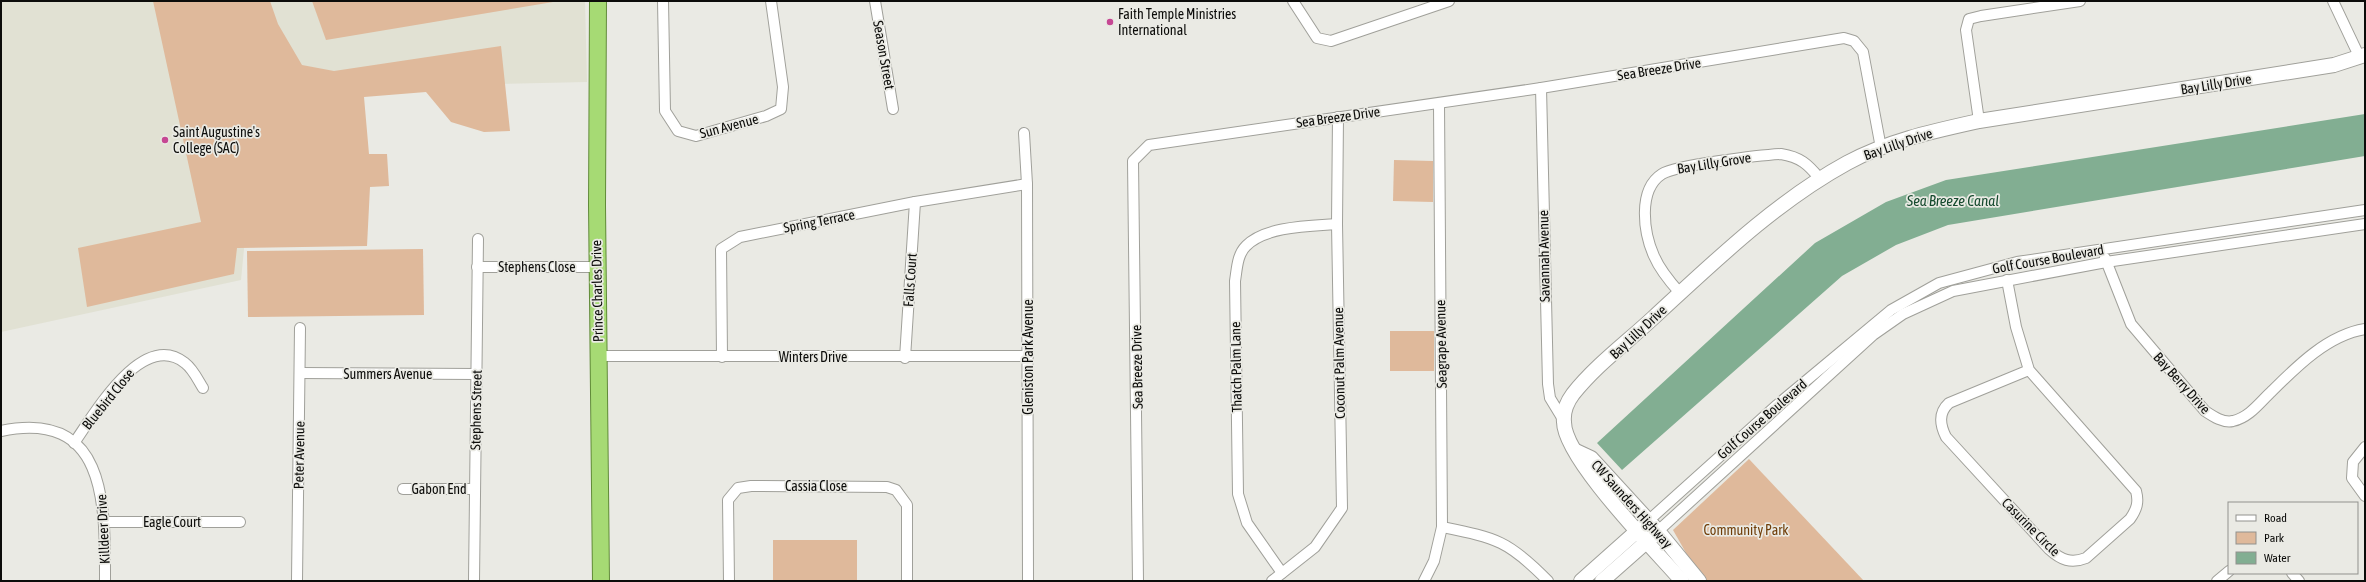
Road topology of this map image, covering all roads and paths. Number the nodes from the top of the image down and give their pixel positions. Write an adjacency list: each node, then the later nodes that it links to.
1 (598, 1): 27 (highway, Prince Charles Drive)
2 (663, 1): 3 (street, Sun Avenue)
3 (771, 1)
4 (875, 1): 12 (street, Season Street)
5 (1293, 1): 6 (street)
6 (1449, 1)
7 (2080, 1): 14 (street)
8 (2332, 1): 9 (street)
9 (2362, 57): 14 (main road, Bay Lilly Drive)
10 (1542, 88): 11 (street, Sea Breeze Drive); 16 (street, Sea Breeze Drive); 40 (street, Savannah Avenue)
11 (1439, 104): 13 (street, Sea Breeze Drive); 51 (street, Seagrape Avenue)
12 (893, 109)
13 (1338, 116): 21 (street, Coconut Palm Avenue); 63 (street, Sea Breeze Drive)
14 (1979, 121): 16 (main road, Bay Lilly Drive)
15 (1024, 133): 18 (street, Gleniston Park Avenue)
16 (1881, 148): 17 (main road, Bay Lilly Drive)
17 (1820, 179): 29 (main road, Bay Lilly Drive); 29 (street, Bay Lilly Grove)
18 (1027, 184): 19 (street, Spring Terrace); 33 (street, Gleniston Park Avenue)
19 (915, 202): 34 (street, Spring Terrace); 35 (street, Falls Court)
20 (2365, 210): 24 (street, Golf Course Boulevard)
21 (1337, 224): 55 (street, Coconut Palm Avenue); 55 (street, Thatch Palm Lane)
22 (2365, 224): 25 (street, Golf Course Boulevard)
23 (478, 239): 26 (street, Stephens Street)
24 (2102, 249): 25 (street, Bay Berry Drive); 50 (street, Golf Course Boulevard)
25 (2106, 262): 28 (street, Golf Course Boulevard); 31 (street, Bay Berry Drive)
26 (478, 267): 27 (street, Stephens Close); 38 (street, Stephens Street)
27 (597, 267): 32 (highway, Prince Charles Drive)
28 (2007, 280): 36 (street, Casurine Circle); 50 (street, Golf Course Boulevard)
29 (1680, 294): 40 (main road, Bay Lilly Drive)
30 (300, 328): 37 (street, Peter Avenue)
31 (2365, 329)
32 (598, 356): 34 (street, Winters Drive); 59 (highway, Prince Charles Drive)
33 (1028, 356): 35 (street, Winters Drive); 62 (street, Gleniston Park Avenue)
34 (722, 357): 35 (street, Winters Drive)
35 (905, 358)
36 (2029, 370): 36 (street, Casurine Circle)
37 (300, 373): 38 (street, Summers Avenue); 57 (street, Peter Avenue)
38 (476, 374): 46 (street, Stephens Street)
39 (203, 388): 42 (street, Bluebird Close)
40 (1564, 421): 44 (main road, Bay Lilly Drive)
41 (1, 430): 42 (street, Killdeer Drive)
42 (74, 443): 48 (street, Killdeer Drive)
43 (2365, 447): 47 (street)
44 (1576, 451): 50 (main road, CW Saunders Highway); 52 (main road, CW Saunders Highway)
45 (403, 489): 46 (street, Gabon End)
46 (475, 489): 58 (street, Stephens Street)
47 (2365, 496)
48 (105, 522): 49 (street, Eagle Court); 56 (street, Killdeer Drive)
49 (240, 522)
50 (1653, 526): 52 (main road); 53 (main road); 70 (main road, CW Saunders Highway)
51 (1442, 527): 65 (street, Seagrape Avenue); 66 (street)
52 (1637, 530): 53 (main road, CW Saunders Highway); 67 (main road)
53 (1647, 541): 68 (main road); 69 (main road, CW Saunders Highway)
54 (2228, 572): 71 (street)
55 (1282, 573): 64 (street, Coconut Palm Avenue)
56 (105, 581)
57 (297, 581)
58 (474, 581)
59 (601, 581)
60 (729, 581): 61 (street, Cassia Close)
61 (907, 581)
62 (1028, 581)
63 (1138, 581)
64 (1272, 581)
65 (1424, 581)
66 (1548, 581)
67 (1581, 581)
68 (1602, 581)
69 (1682, 581)
70 (1699, 581)
71 (2217, 581)

